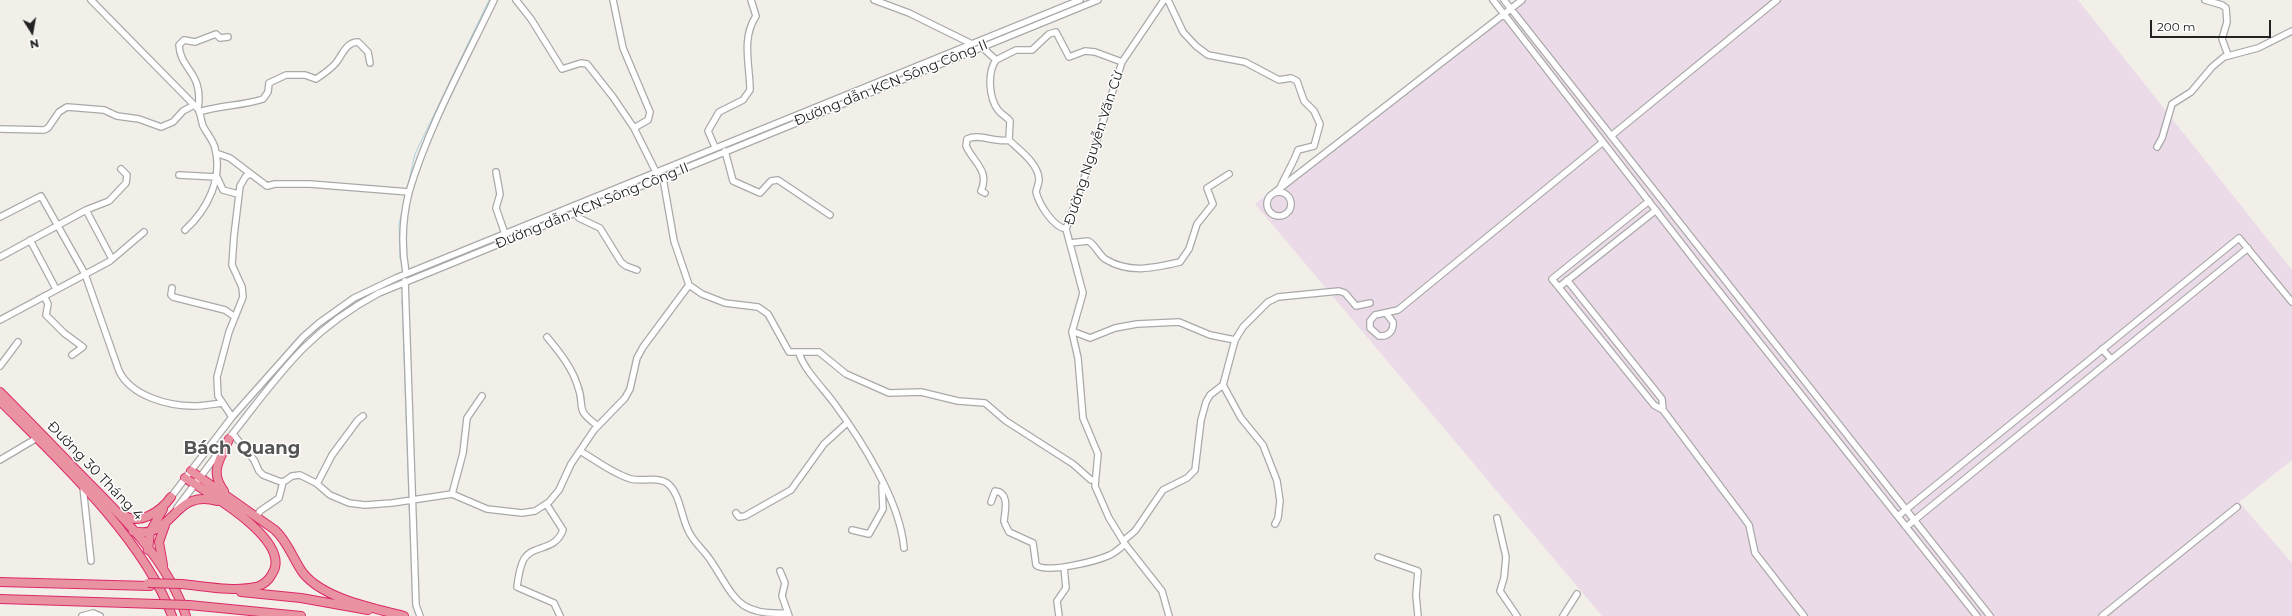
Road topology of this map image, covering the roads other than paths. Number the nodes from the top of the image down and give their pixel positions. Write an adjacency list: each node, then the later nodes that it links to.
1 (91, 0): 28 (street)
2 (494, 0): 47 (street)
3 (516, 0): 29 (street)
4 (613, 0): 29 (street)
5 (751, 0): 34 (street)
6 (874, 0): 20 (street)
7 (1080, 0): 20 (street, Đường dẫn KCN Sông Công II)
8 (1098, 0): 21 (street, Đường dẫn KCN Sông Công II)
9 (1164, 0): 25 (street, Đường Nguyễn Văn Cừ)
10 (1168, 0): 46 (street)
11 (1493, 0): 17 (street)
12 (1504, 0): 16 (street)
13 (1522, 0): 16 (street)
14 (1777, 0): 31 (street)
15 (2205, 0): 22 (street)
16 (1511, 8): 17 (street); 31 (street)
17 (1504, 14): 33 (street); 46 (street)
18 (2292, 31): 22 (street)
19 (228, 37): 28 (street)
20 (972, 44): 24 (street, Đường dẫn KCN Sông Công II)
21 (982, 47): 23 (street); 27 (street, Đường dẫn KCN Sông Công II)
22 (2228, 55): 35 (street)
23 (996, 60): 25 (street); 32 (street)
24 (925, 61): 27 (street); 34 (street, Đường dẫn KCN Sông Công II)
25 (1122, 62): 60 (street, Đường Nguyễn Văn Cừ)
26 (370, 63): 28 (street)
27 (928, 69): 36 (street, Đường dẫn KCN Sông Công II)
28 (197, 109): 30 (street); 37 (street)
29 (634, 128): 40 (street)
30 (0, 129)
31 (1611, 136): 129 (street)
32 (1009, 140): 48 (street); 60 (street)
33 (1603, 142): 52 (street); 81 (street)
34 (715, 147): 40 (street, Đường dẫn KCN Sông Công II)
35 (2157, 147)
36 (725, 152): 45 (street, Đường dẫn KCN Sông Công II); 57 (street)
37 (216, 153): 41 (street); 44 (street)
38 (121, 169): 54 (street)
39 (496, 172): 63 (street)
40 (656, 172): 53 (street, Đường dẫn KCN Sông Công II)
41 (251, 174): 47 (street); 49 (street)
42 (1229, 174): 65 (street)
43 (179, 175): 44 (street)
44 (217, 177): 49 (street); 61 (street)
45 (663, 178): 53 (street, Đường dẫn KCN Sông Công II); 74 (street)
46 (1283, 186): 50 (street); 51 (street)
47 (408, 192): 71 (street)
48 (985, 193)
49 (238, 194): 83 (street)
50 (1288, 195): 51 (street); 51 (street)
51 (1270, 196)
52 (1649, 202): 55 (street); 75 (street)
53 (591, 203): 56 (street, Đường dẫn KCN Sông Công II); 63 (street, Đường dẫn KCN Sông Công II)
54 (86, 210): 59 (street); 68 (street)
55 (1656, 210): 72 (street); 132 (street)
56 (575, 213): 69 (street); 73 (street, Đường dẫn KCN Sông Công II)
57 (830, 215)
58 (0, 218): 59 (street)
59 (57, 225): 64 (street); 70 (street)
60 (1066, 229): 65 (street, Đường Nguyễn Văn Cừ)
61 (185, 230)
62 (144, 232): 68 (street)
63 (505, 234): 71 (street, Đường dẫn KCN Sông Công II)
64 (30, 240): 67 (street); 77 (street)
65 (1070, 243): 88 (street, Đường Nguyễn Văn Cừ)
66 (2248, 248): 79 (street); 92 (street); 95 (street)
67 (0, 256)
68 (112, 259): 70 (street)
69 (637, 270)
70 (85, 274): 77 (street); 101 (street)
71 (406, 274): 86 (street, Đường dẫn KCN Sông Công II)
72 (1567, 280): 75 (street); 102 (street)
73 (405, 281): 87 (street, Đường dẫn KCN Sông Công II); 124 (street)
74 (689, 285): 93 (street); 106 (street)
75 (1559, 287): 102 (street)
76 (172, 288): 83 (street)
77 (56, 290): 78 (street)
78 (44, 296): 84 (street); 94 (street)
79 (2292, 302)
80 (1370, 303): 90 (street)
81 (1398, 310): 82 (street); 85 (street)
82 (1386, 313): 85 (street); 85 (street)
83 (235, 317): 101 (street)
84 (0, 320)
85 (1394, 322)
86 (318, 323): 87 (street); 104 (street, Đường dẫn KCN Sông Công II)
87 (323, 328): 107 (street, Đường dẫn KCN Sông Công II)
88 (1072, 331): 90 (street); 115 (street, Đường Nguyễn Văn Cừ)
89 (547, 337): 106 (street)
90 (1235, 340): 97 (street)
91 (18, 342): 96 (street)
92 (2102, 349): 95 (street); 129 (street)
93 (799, 354): 105 (street); 115 (street)
94 (72, 355)
95 (2111, 359): 134 (street)
96 (0, 366)
97 (1223, 385): 137 (street); 142 (street)
98 (0, 392): 120 (highway, Đường 30 Tháng 4)
99 (482, 396): 121 (street)
100 (0, 401): 108 (highway, Đường 30 Tháng 4)
101 (222, 403): 104 (street)
102 (1663, 410): 170 (street)
103 (363, 416): 118 (street)
104 (232, 417): 111 (street, Đường dẫn KCN Sông Công II)
105 (847, 423): 114 (street); 130 (street)
106 (598, 426): 109 (street)
107 (231, 436): 112 (street, Đường dẫn KCN Sông Công II); 116 (street); 123 (highway)
108 (37, 438): 110 (street); 119 (highway, Đường 30 Tháng 4)
109 (580, 451): 127 (street); 155 (street)
110 (0, 460)
111 (191, 471): 112 (highway); 113 (street, Đường dẫn KCN Sông Công II)
112 (200, 477): 117 (street, Đường dẫn KCN Sông Công II); 123 (highway)
113 (185, 478): 117 (highway); 122 (street, Đường dẫn KCN Sông Công II)
114 (881, 480): 139 (street); 143 (street)
115 (1095, 480): 142 (street, Đường Nguyễn Văn Cừ)
116 (283, 482): 118 (street); 131 (street)
117 (195, 484): 126 (highway); 136 (street, Đường dẫn KCN Sông Công II)
118 (317, 484): 124 (street)
119 (83, 487): 135 (highway, Đường 30 Tháng 4); 146 (street)
120 (102, 494): 122 (highway); 140 (highway, Đường 30 Tháng 4)
121 (452, 494): 124 (street); 127 (street)
122 (171, 497): 141 (highway)
123 (232, 498): 131 (highway)
124 (413, 500): 163 (street)
125 (991, 502): 147 (street)
126 (225, 504): 136 (highway); 151 (highway)
127 (547, 505): 164 (street)
128 (2237, 507): 173 (street)
129 (1906, 510): 132 (street); 134 (street)
130 (736, 512)
131 (257, 516): 162 (highway)
132 (1898, 516): 138 (street)
133 (1497, 518): 168 (street)
134 (1914, 520): 138 (street); 172 (street)
135 (112, 521): 140 (highway); 149 (highway, Đường 30 Tháng 4)
136 (166, 523): 141 (highway); 151 (highway)
137 (1275, 524)
138 (1906, 527): 171 (street)
139 (852, 530)
140 (135, 531): 141 (highway); 144 (highway, Đường 30 Tháng 4)
141 (150, 532): 144 (highway)
142 (1124, 542): 147 (street); 166 (street, Đường Nguyễn Văn Cừ)
143 (904, 548)
144 (148, 549): 149 (highway); 151 (highway, Đường 30 Tháng 4)
145 (1378, 558): 167 (street)
146 (91, 561)
147 (1064, 567): 165 (street)
148 (780, 571): 155 (street)
149 (152, 574): 158 (highway, Đường 30 Tháng 4)
150 (1, 582): 151 (highway)
151 (178, 587): 154 (highway, Đường 30 Tháng 4); 161 (highway)
152 (1577, 594): 169 (street)
153 (0, 599): 154 (highway, bridge)
154 (186, 612): 159 (highway); 160 (highway)
155 (789, 614)
156 (82, 616): 157 (street)
157 (100, 616)
158 (172, 616)
159 (257, 616)
160 (301, 616)
161 (396, 616)
162 (404, 616)
163 (420, 616)
164 (560, 616)
165 (1059, 616)
166 (1169, 616)
167 (1418, 616)
168 (1517, 616)
169 (1563, 616)
170 (1804, 616)
171 (1977, 616)
172 (1990, 616)
173 (2102, 616)

